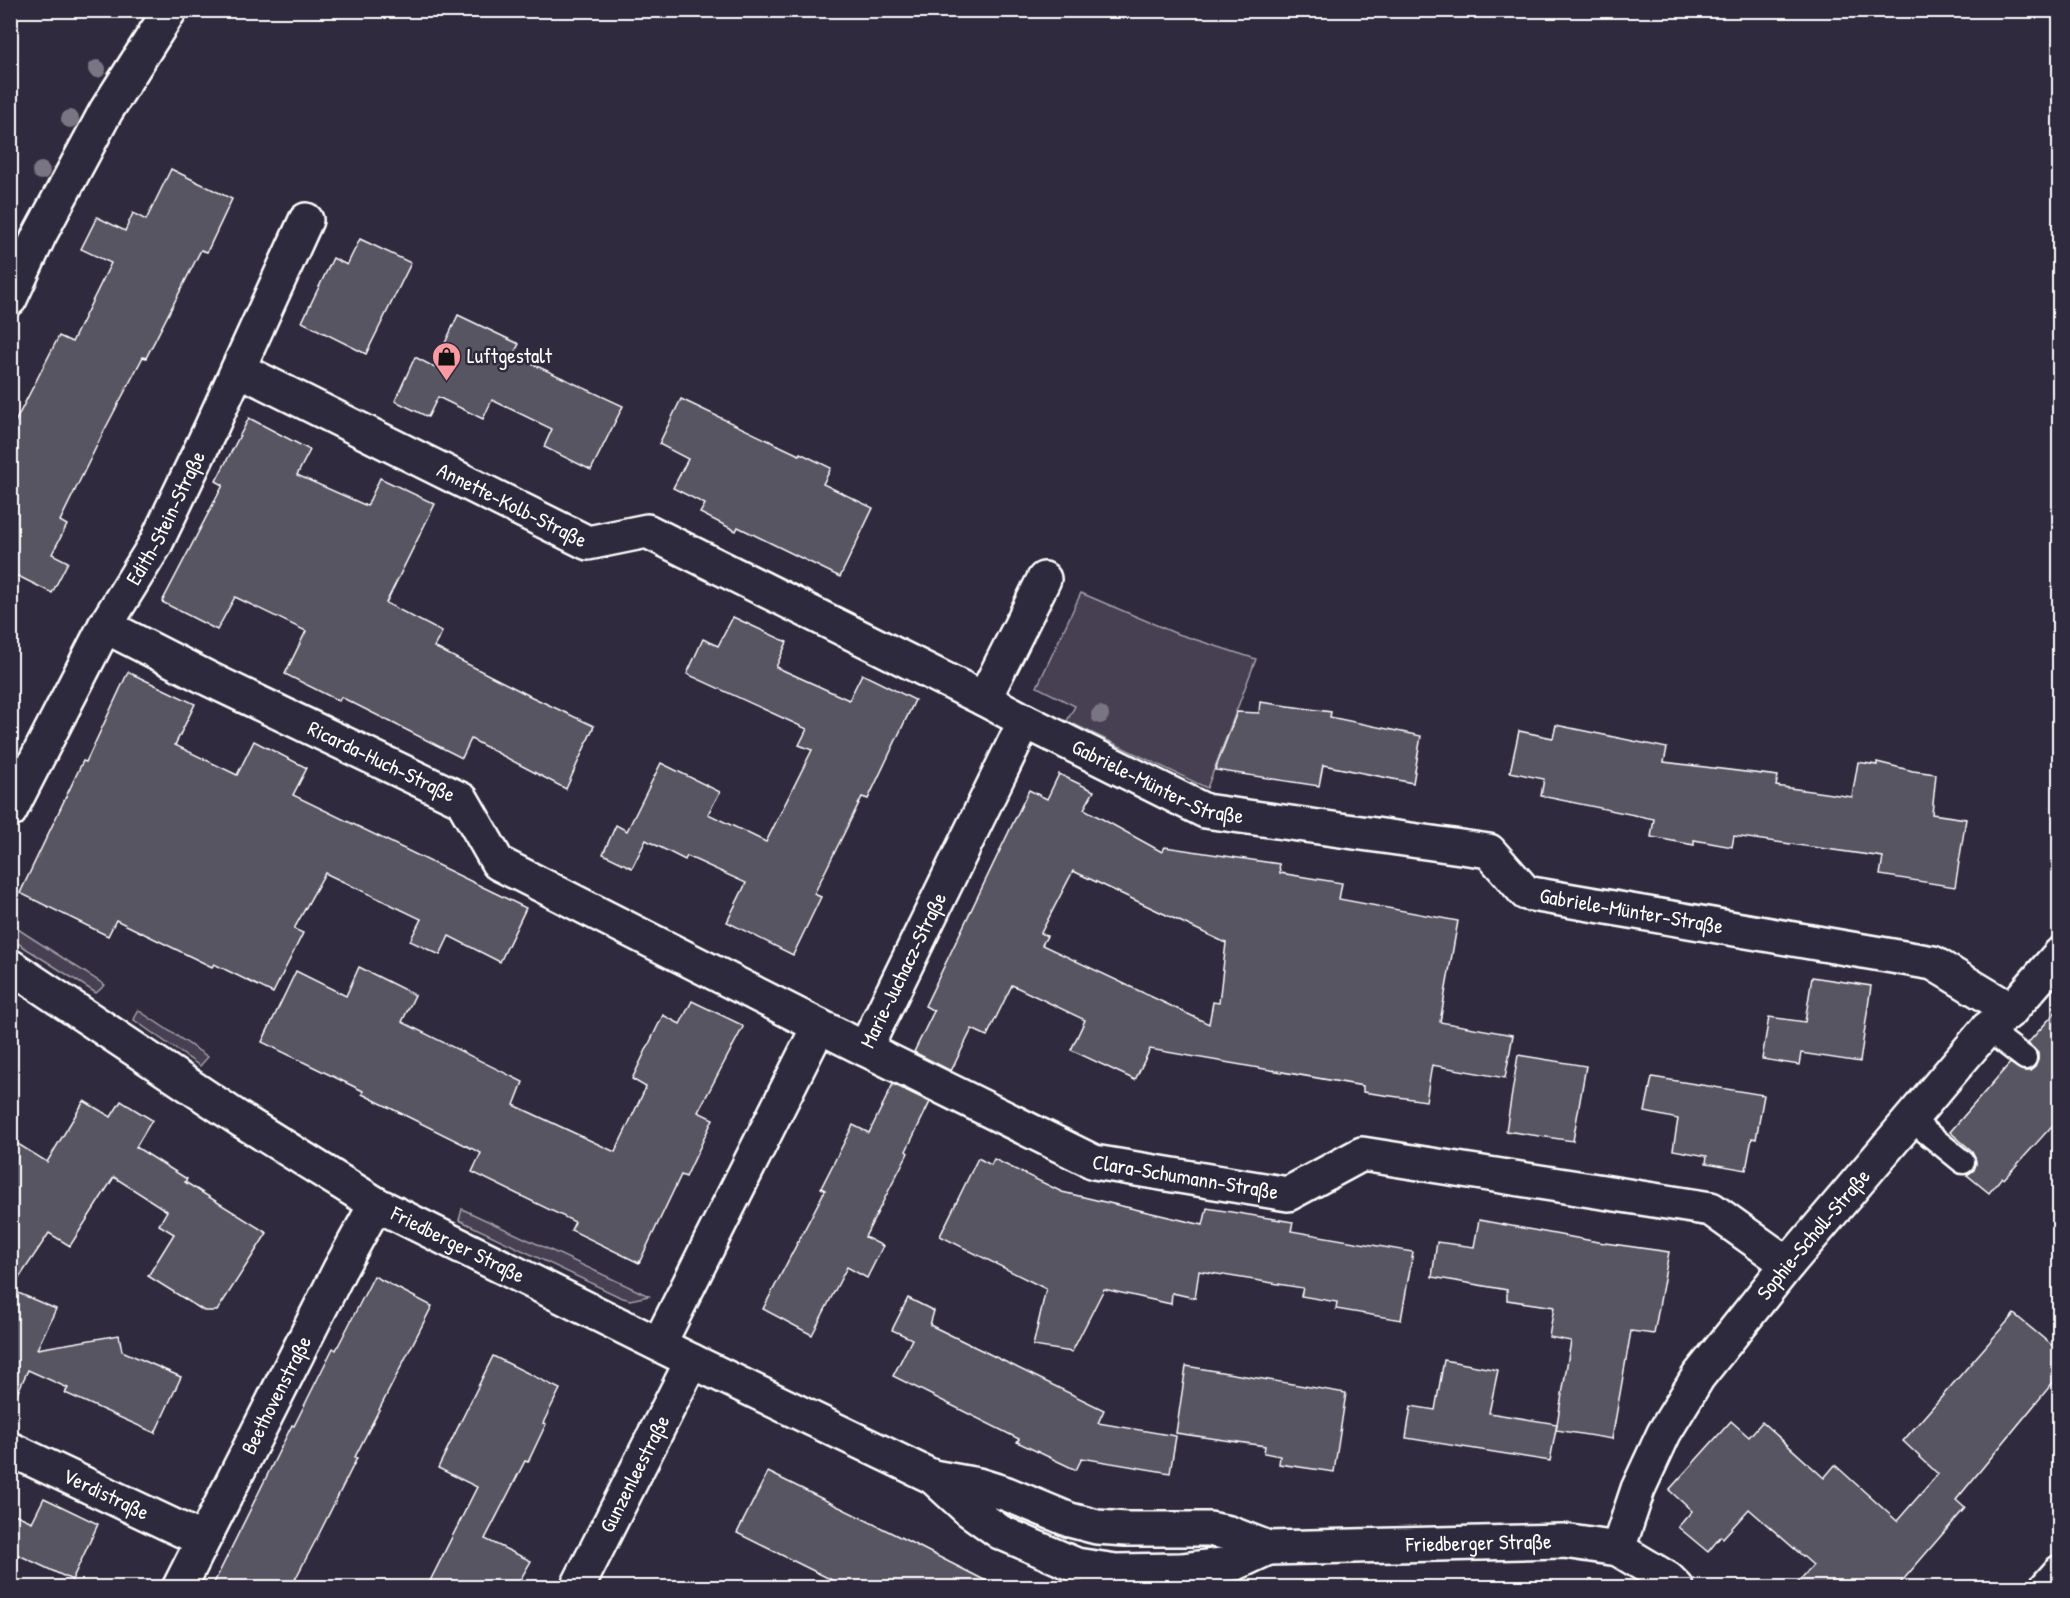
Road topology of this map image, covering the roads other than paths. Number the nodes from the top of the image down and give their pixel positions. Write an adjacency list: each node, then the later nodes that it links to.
1 (170, 10): 3 (street)
2 (306, 220): 4 (street, Edith-Stein-Straße)
3 (10, 299)
4 (238, 369): 6 (street, Edith-Stein-Straße); 7 (street, Annette-Kolb-Straße)
5 (1044, 579): 7 (street)
6 (105, 626): 9 (street, Edith-Stein-Straße); 13 (street, Ricarda-Huch-Straße)
7 (984, 699): 8 (street)
8 (1025, 721): 12 (street, Gabriele-Münter-Straße); 14 (street, Marie-Juchacz-Straße)
9 (10, 811)
10 (2060, 954): 12 (street, Sophie-Scholl-Straße)
11 (10, 966): 18 (street, Friedberger Straße)
12 (1999, 1019): 15 (lane); 16 (street, Sophie-Scholl-Straße)
13 (819, 1026): 14 (street, Marie-Juchacz-Straße); 20 (street)
14 (865, 1049): 19 (street, Clara-Schumann-Straße)
15 (2025, 1058)
16 (1910, 1119): 17 (lane); 19 (street, Sophie-Scholl-Straße)
17 (1963, 1162)
18 (376, 1204): 20 (street, Friedberger Straße); 23 (street, Beethovenstraße)
19 (1788, 1264): 24 (street, Sophie-Scholl-Straße)
20 (659, 1344): 21 (street, Friedberger Straße)
21 (692, 1360): 24 (street, Friedberger Straße); 27 (street, Gunzenleestraße)
22 (10, 1449): 23 (street, Verdistraße)
23 (203, 1540): 26 (street, Beethovenstraße)
24 (1618, 1549): 28 (street, Friedberger Straße)
25 (2060, 1572): 29 (street)
26 (178, 1587)
27 (577, 1587)
28 (1677, 1587)
29 (2046, 1587)

